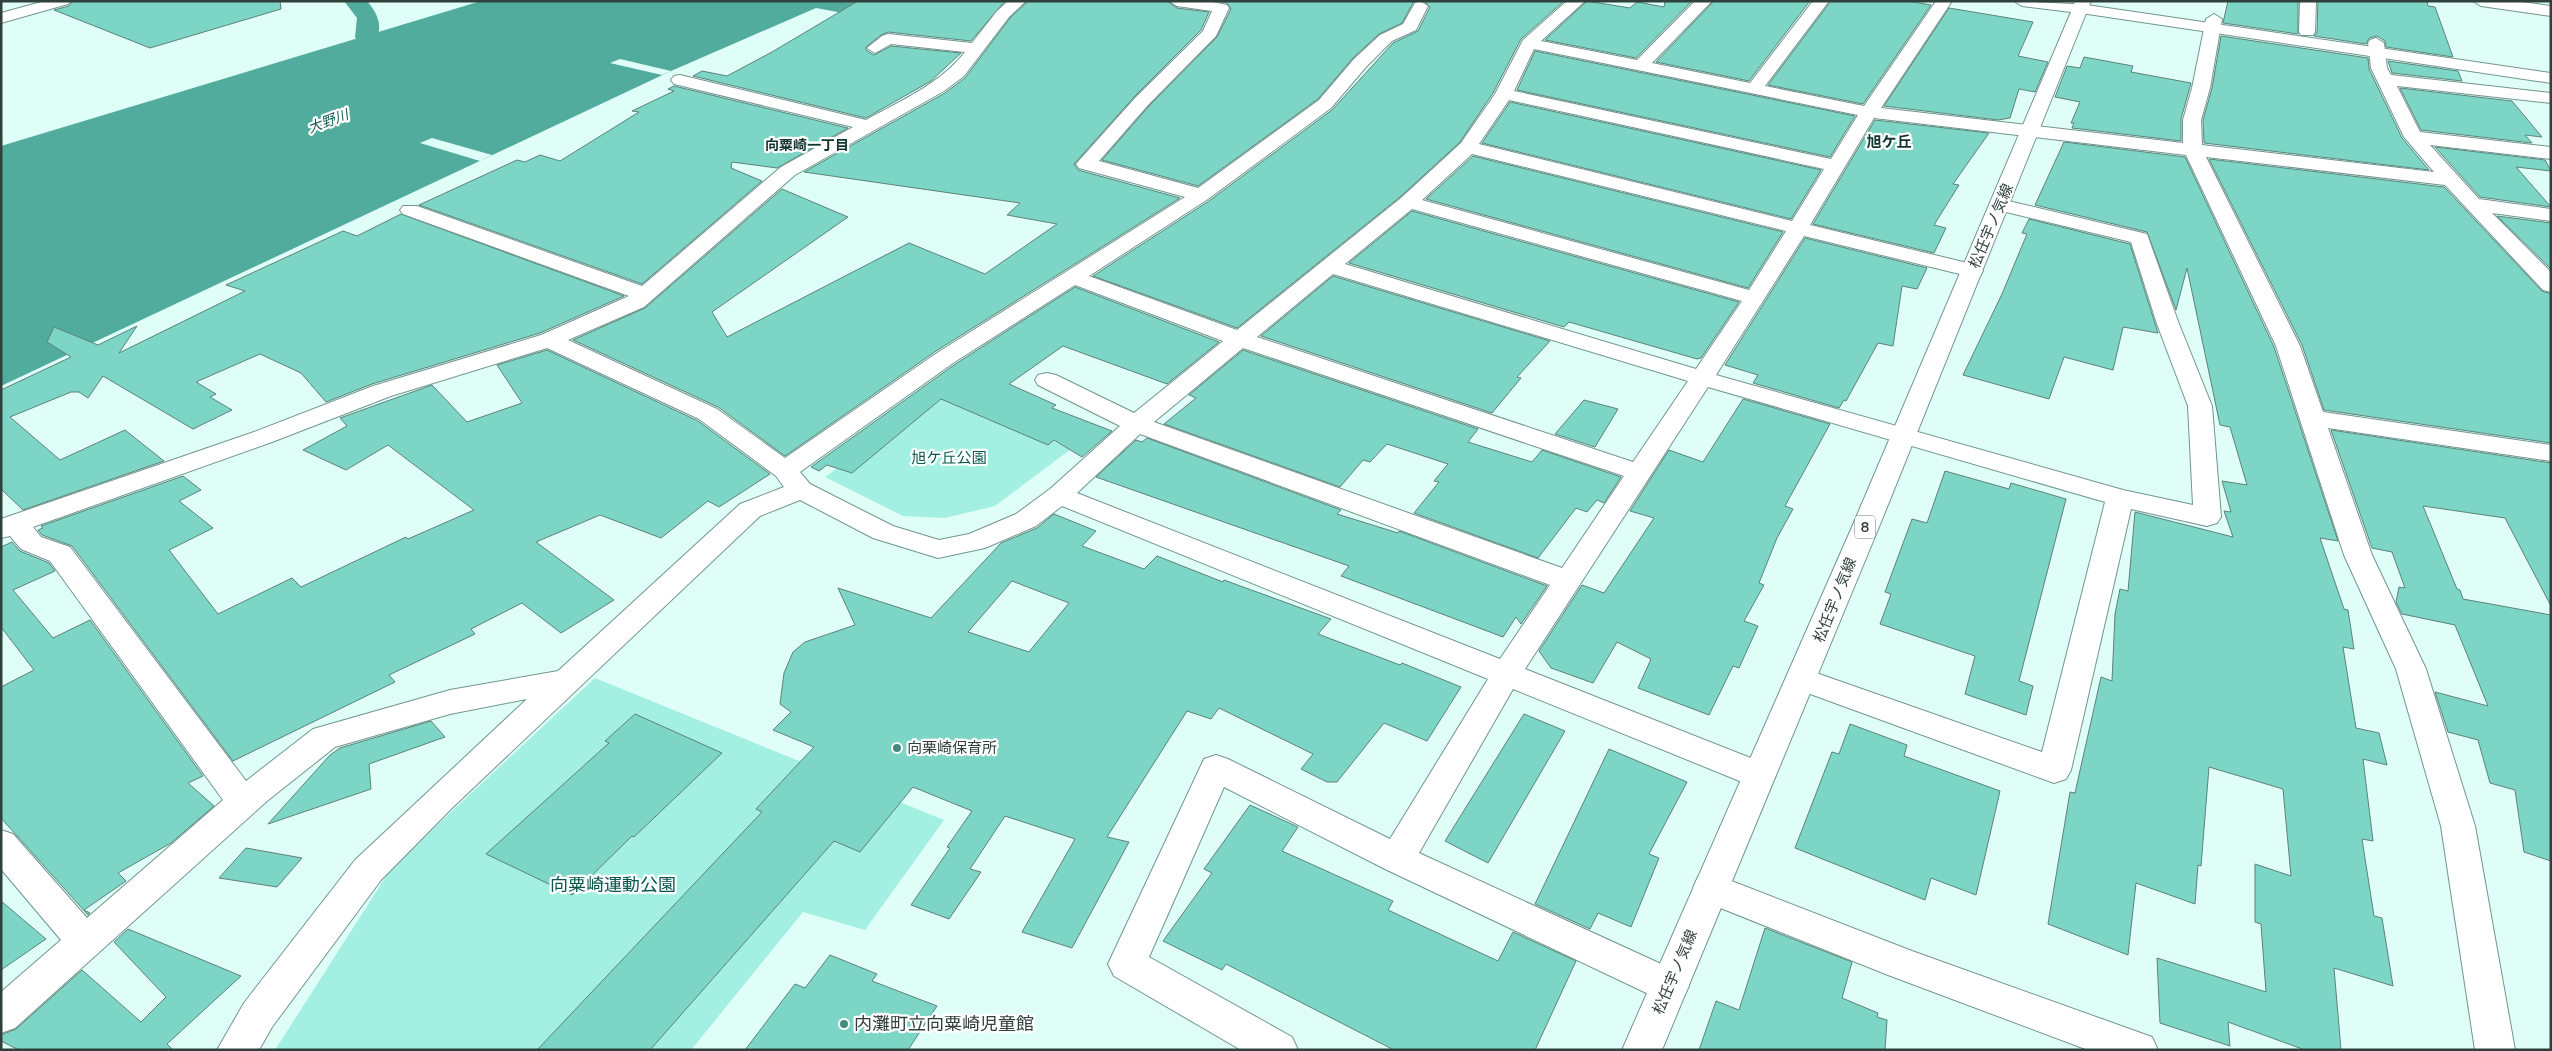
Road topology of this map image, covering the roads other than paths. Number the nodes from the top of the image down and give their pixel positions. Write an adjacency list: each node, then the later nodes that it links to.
1 (63, 1): 15 (street)
2 (1018, 1): 20 (street)
3 (1177, 1): 39 (street)
4 (1577, 1): 18 (street)
5 (1704, 1): 22 (street)
6 (1821, 1): 27 (street)
7 (1944, 1): 30 (street)
8 (2022, 1): 11 (street)
9 (2308, 1): 17 (street)
10 (2481, 1): 12 (street)
11 (2083, 4): 16 (street); 32 (street, 松任宇ノ気線 / 8)
12 (2520, 4): 14 (street)
13 (1420, 6): 39 (street)
14 (2551, 11)
15 (1, 18)
16 (2213, 24): 17 (street); 21 (street); 35 (street)
17 (2307, 32): 21 (street)
18 (1529, 43): 22 (street); 28 (street)
19 (875, 48): 20 (street)
20 (976, 48): 31 (street)
21 (2376, 48): 23 (street); 24 (street); 26 (street)
22 (1640, 66): 27 (street)
23 (2551, 67)
24 (2551, 78)
25 (680, 80): 31 (street)
26 (2386, 80): 29 (street); 33 (street)
27 (1754, 89): 30 (street)
28 (1504, 94): 34 (street); 37 (street)
29 (2551, 98)
30 (1869, 112): 32 (street); 37 (street)
31 (870, 126): 50 (street)
32 (2032, 131): 35 (street); 42 (street, 松任宇ノ気線 / 8)
33 (2413, 137): 36 (street); 38 (street)
34 (1468, 147): 40 (street); 45 (street)
35 (2192, 150): 38 (street); 56 (street)
36 (2551, 153)
37 (1837, 166): 45 (street)
38 (2451, 180): 41 (street)
39 (1201, 195): 48 (street)
40 (1408, 202): 46 (street); 51 (street)
41 (2473, 204): 44 (street); 49 (street)
42 (2000, 205): 47 (street, 松任宇ノ気線 / 8); 63 (street)
43 (410, 210): 50 (street)
44 (2551, 215)
45 (1800, 228): 47 (street); 51 (street)
46 (1329, 266): 52 (street); 54 (street)
47 (1972, 271): 58 (street, 松任宇ノ気線 / 8)
48 (1073, 277): 52 (street); 61 (street)
49 (2551, 285)
50 (644, 294): 53 (street)
51 (1755, 298): 54 (street)
52 (1239, 339): 57 (street); 60 (street)
53 (549, 340): 61 (street); 64 (street)
54 (1702, 378): 58 (street); 60 (street)
55 (1047, 380): 57 (street)
56 (2312, 418): 59 (street); 81 (street)
57 (1136, 424): 62 (street); 65 (street)
58 (1903, 435): 63 (street); 67 (street, 松任宇ノ気線 / 8)
59 (2551, 453)
60 (1640, 473): 65 (street)
61 (793, 480): 62 (street); 68 (street)
62 (1059, 495): 66 (street)
63 (2120, 498): 67 (street)
64 (8, 527): 70 (street)
65 (1569, 581): 66 (street)
66 (1507, 673): 69 (street); 72 (street)
67 (1802, 679): 69 (street, 松任宇ノ気線 / 8)
68 (570, 680): 70 (street); 77 (street)
69 (1759, 775): 73 (street, 松任宇ノ気線 / 8)
70 (243, 802): 74 (street)
71 (1, 844): 74 (street)
72 (1397, 859): 75 (street); 78 (street)
73 (1711, 888): 75 (street, 松任宇ノ気線 / 8); 80 (street)
74 (85, 942): 76 (street)
75 (1670, 986): 79 (street, 松任宇ノ気線 / 8)
76 (1, 1016)
77 (237, 1050)
78 (1278, 1050)
79 (1642, 1050)
80 (2138, 1050)
81 (2495, 1050)

